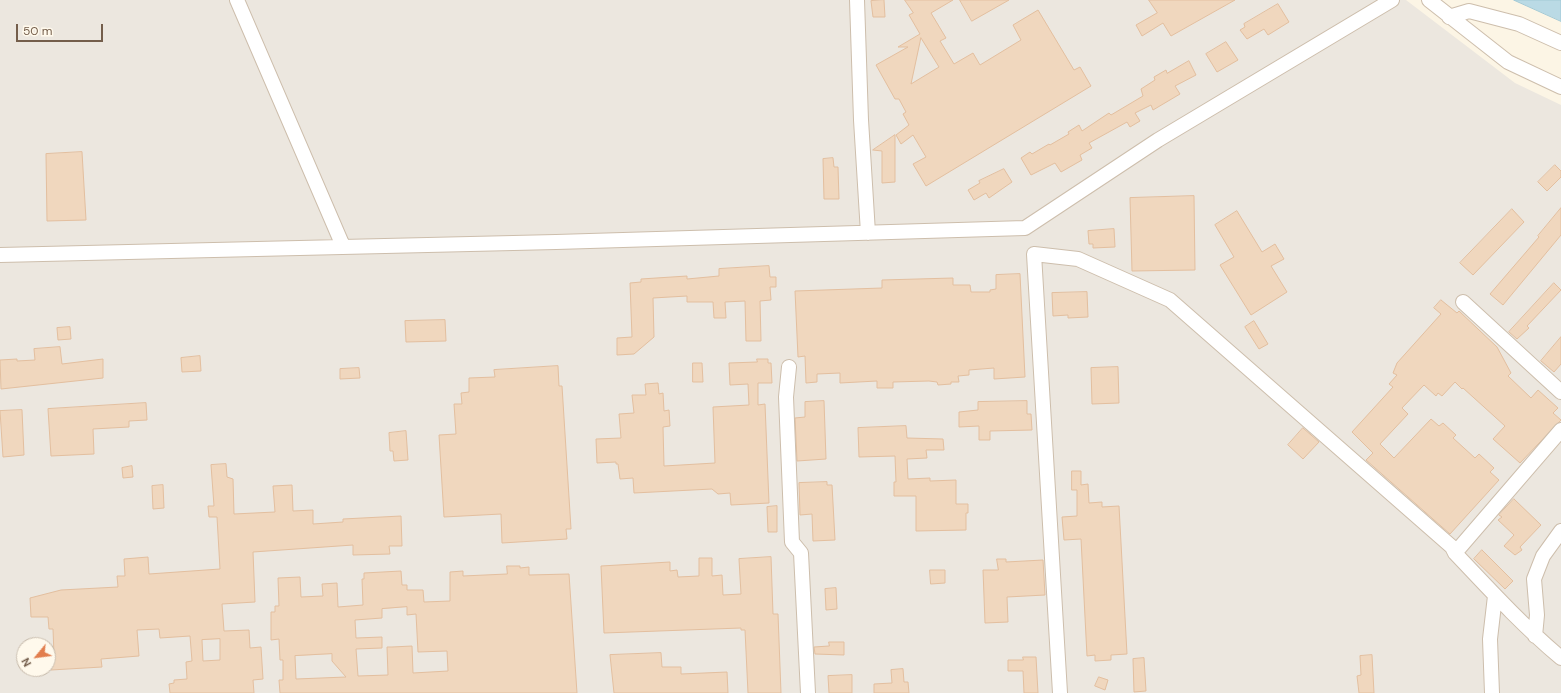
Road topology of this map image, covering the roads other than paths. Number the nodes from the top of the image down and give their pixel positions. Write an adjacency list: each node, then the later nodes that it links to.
1 (237, 0): 9 (street)
2 (857, 0): 8 (street)
3 (1392, 0): 8 (street)
4 (1429, 0): 5 (street)
5 (1449, 16): 6 (street); 7 (street)
6 (1561, 44)
7 (1561, 87)
8 (868, 233): 9 (street)
9 (343, 246): 10 (street)
10 (0, 255)
11 (1463, 302): 13 (street)
12 (789, 367): 20 (street)
13 (1561, 392)
14 (1561, 430): 16 (street)
15 (1561, 531): 18 (street)
16 (1455, 553): 17 (street); 21 (street)
17 (1495, 596): 18 (street); 22 (street)
18 (1535, 636): 19 (street)
19 (1561, 658)
20 (808, 693)
21 (1060, 693)
22 (1492, 693)

